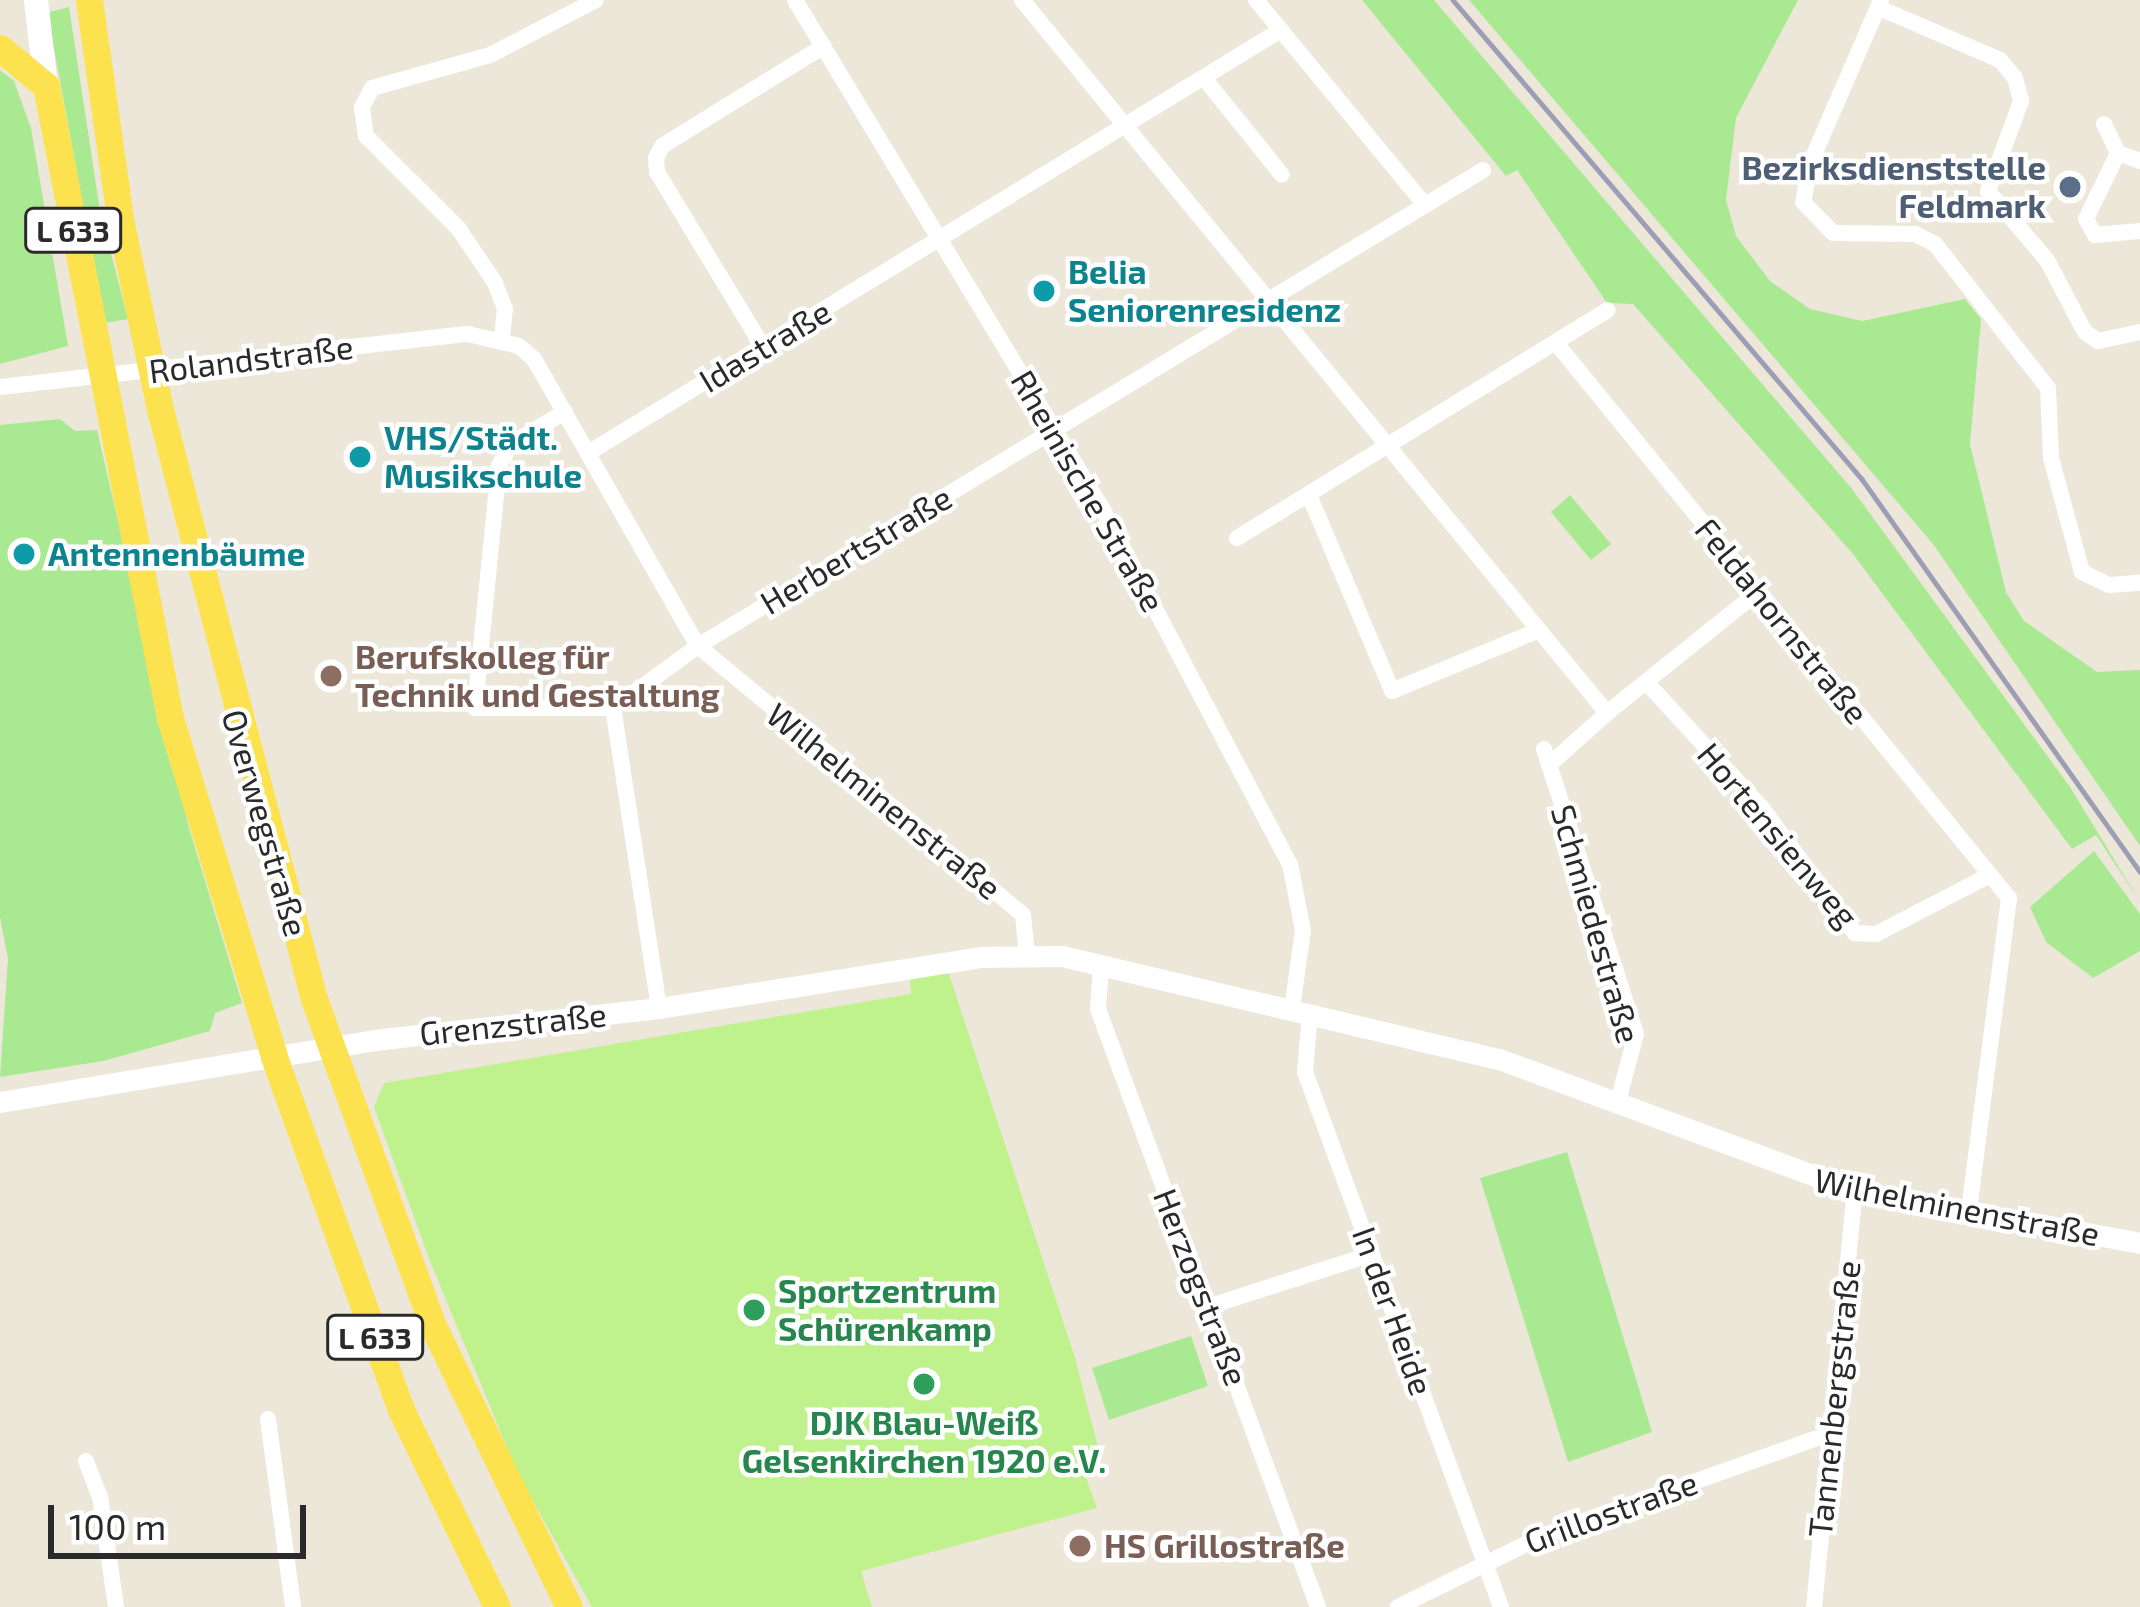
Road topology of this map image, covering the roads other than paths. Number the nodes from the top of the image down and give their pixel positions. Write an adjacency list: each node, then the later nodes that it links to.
1 (36, 0): 12 (main road, Overwegstraße / L 633)
2 (88, 0): 28 (main road, Overwegstraße / L 633)
3 (596, 0): 25 (street)
4 (795, 0): 9 (street, Rheinische Straße)
5 (1022, 0): 14 (street)
6 (1256, 0): 8 (street)
7 (1882, 5): 24 (street); 37 (street)
8 (1281, 30): 11 (street, Idastraße); 19 (street)
9 (824, 46): 21 (street, Rheinische Straße); 27 (street)
10 (0, 48): 12 (main road)
11 (1204, 78): 14 (street, Idastraße); 18 (street)
12 (46, 86): 29 (main road, Overwegstraße / L 633)
13 (2104, 124): 15 (street)
14 (1126, 127): 21 (street, Idastraße); 22 (street)
15 (2117, 153): 16 (street); 20 (street)
16 (2140, 160)
17 (1483, 170): 19 (street, Herbertstraße)
18 (1282, 176)
19 (1425, 206): 22 (street, Herbertstraße)
20 (2140, 231)
21 (941, 239): 27 (street, Idastraße); 32 (street, Rheinische Straße)
22 (1268, 302): 32 (street, Herbertstraße); 33 (street)
23 (1608, 310): 26 (street)
24 (2140, 332)
25 (502, 337): 28 (street, Rolandstraße); 31 (street, Wilhelminenstraße)
26 (1556, 343): 33 (street); 38 (street, Feldahornstraße)
27 (764, 347): 34 (street, Idastraße)
28 (154, 372): 29 (street, Rolandstraße); 49 (main road, Overwegstraße / L 633)
29 (99, 374): 30 (street, Rolandstraße); 50 (main road, Overwegstraße / L 633)
30 (0, 387)
31 (566, 412): 34 (street, Wilhelminenstraße); 42 (street)
32 (1056, 431): 40 (street, Herbertstraße); 48 (street, Rheinische Straße)
33 (1387, 447): 35 (street); 39 (street)
34 (588, 453): 40 (street, Wilhelminenstraße)
35 (1309, 495): 36 (street); 39 (street)
36 (1237, 538)
37 (2140, 583)
38 (1758, 592): 41 (street); 44 (street, Feldahornstraße)
39 (1538, 631): 43 (street)
40 (698, 646): 42 (street, Herbertstraße); 45 (street, Wilhelminenstraße)
41 (1647, 683): 43 (street); 44 (street, Hortensienweg)
42 (613, 708): 47 (street)
43 (1607, 713): 51 (street, Schmiedestraße)
44 (1990, 875): 54 (street, Feldahornstraße)
45 (1027, 956): 46 (street, Wilhelminenstraße); 47 (street, Grenzstraße)
46 (1101, 966): 48 (street, Wilhelminenstraße); 57 (street, Herzogstraße)
47 (659, 1008): 49 (street, Grenzstraße)
48 (1301, 1011): 51 (street, Wilhelminenstraße); 56 (street, In der Heide)
49 (329, 1046): 50 (street, Grenzstraße); 65 (main road, Overwegstraße / L 633)
50 (274, 1057): 52 (street, Grenzstraße); 64 (main road, Overwegstraße / L 633)
51 (1619, 1098): 53 (street, Wilhelminenstraße)
52 (0, 1102)
53 (1855, 1190): 54 (street, Wilhelminenstraße); 59 (street, Tannenbergstraße)
54 (1969, 1212): 55 (street, Wilhelminenstraße)
55 (2140, 1243)
56 (1372, 1254): 57 (street); 61 (street, In der Heide)
57 (1210, 1306): 66 (street, Herzogstraße)
58 (268, 1419): 63 (street)
59 (1832, 1432): 61 (street, Grillostraße); 69 (street, Tannenbergstraße)
60 (86, 1461): 62 (street)
61 (1484, 1562): 67 (street, Grillostraße); 68 (street, In der Heide)
62 (116, 1607)
63 (292, 1607)
64 (497, 1607)
65 (569, 1607)
66 (1318, 1607)
67 (1398, 1607)
68 (1501, 1607)
69 (1814, 1607)

